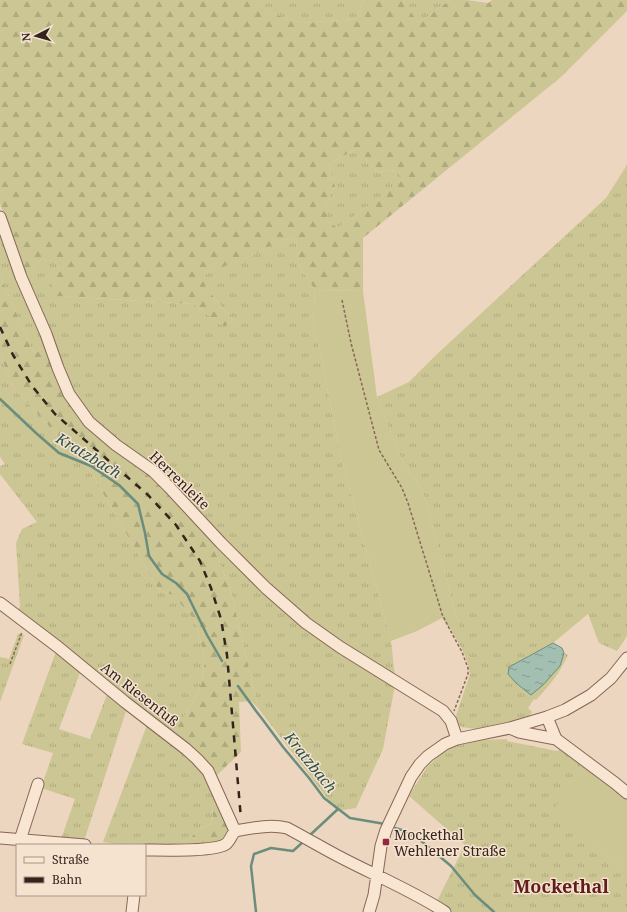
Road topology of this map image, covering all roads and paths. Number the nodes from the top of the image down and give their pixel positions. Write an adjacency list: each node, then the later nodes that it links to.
1 (0, 217): 8 (street, Herrenleite)
2 (342, 300): 8 (path)
3 (0, 603): 4 (street, Am Riesenfuß)
4 (25, 623): 6 (path); 14 (street, Am Riesenfuß)
5 (627, 658): 7 (street)
6 (10, 664)
7 (547, 717): 9 (street); 11 (street)
8 (451, 721): 10 (street)
9 (510, 728): 10 (street); 11 (street)
10 (457, 739): 19 (street)
11 (556, 739): 13 (street)
12 (38, 784): 16 (street)
13 (627, 793)
14 (235, 831): 18 (street); 19 (street)
15 (0, 838): 16 (street)
16 (20, 840): 17 (street)
17 (72, 844)
18 (146, 850)
19 (376, 875): 22 (street); 23 (street)
20 (134, 896): 21 (street)
21 (132, 912)
22 (369, 912)
23 (445, 912)

